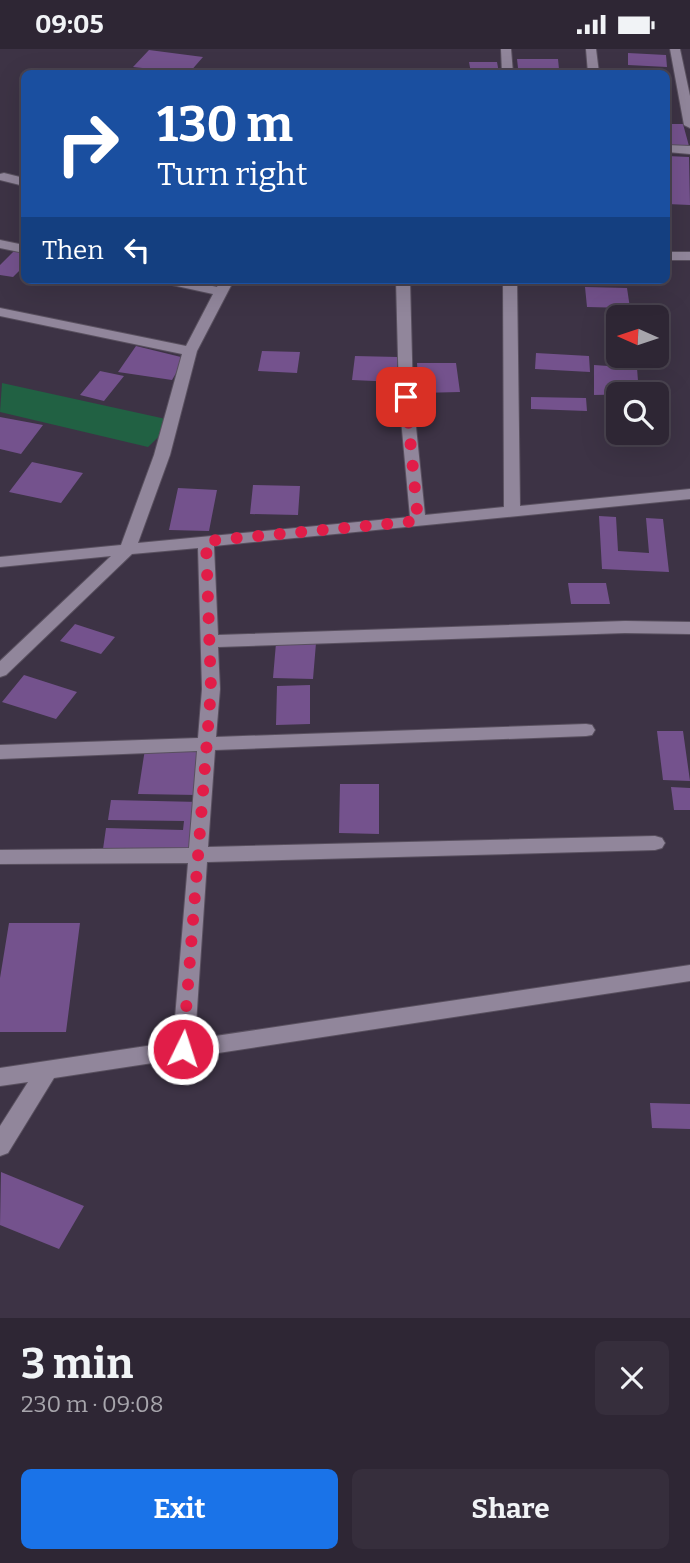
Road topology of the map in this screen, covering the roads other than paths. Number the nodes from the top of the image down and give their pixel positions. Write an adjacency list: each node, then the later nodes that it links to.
1 (506, 49): 4 (street)
2 (591, 49): 5 (street)
3 (675, 49): 6 (street)
4 (509, 70)
5 (594, 70)
6 (690, 125)
7 (670, 149): 8 (street)
8 (690, 150)
9 (4, 177): 10 (street)
10 (21, 181)
11 (0, 244): 12 (street)
12 (21, 248)
13 (670, 256): 14 (street)
14 (690, 256)
15 (205, 284): 18 (street)
16 (403, 284): 23 (street)
17 (510, 284): 22 (street)
18 (223, 286): 20 (street)
19 (0, 312): 20 (street)
20 (190, 351): 25 (street)
21 (690, 494): 22 (street)
22 (512, 511): 23 (street)
23 (418, 521): 24 (street)
24 (206, 541): 25 (street); 28 (street)
25 (128, 549): 26 (street); 29 (street)
26 (0, 562)
27 (690, 628): 28 (street)
28 (211, 641): 31 (street)
29 (0, 671)
30 (586, 730): 31 (street)
31 (208, 744): 32 (street); 34 (street)
32 (0, 752)
33 (654, 843): 34 (street)
34 (197, 855): 35 (street); 37 (street)
35 (0, 857)
36 (690, 973): 37 (street)
37 (183, 1049): 38 (street)
38 (47, 1070): 39 (street); 40 (street)
39 (0, 1077)
40 (0, 1146)

